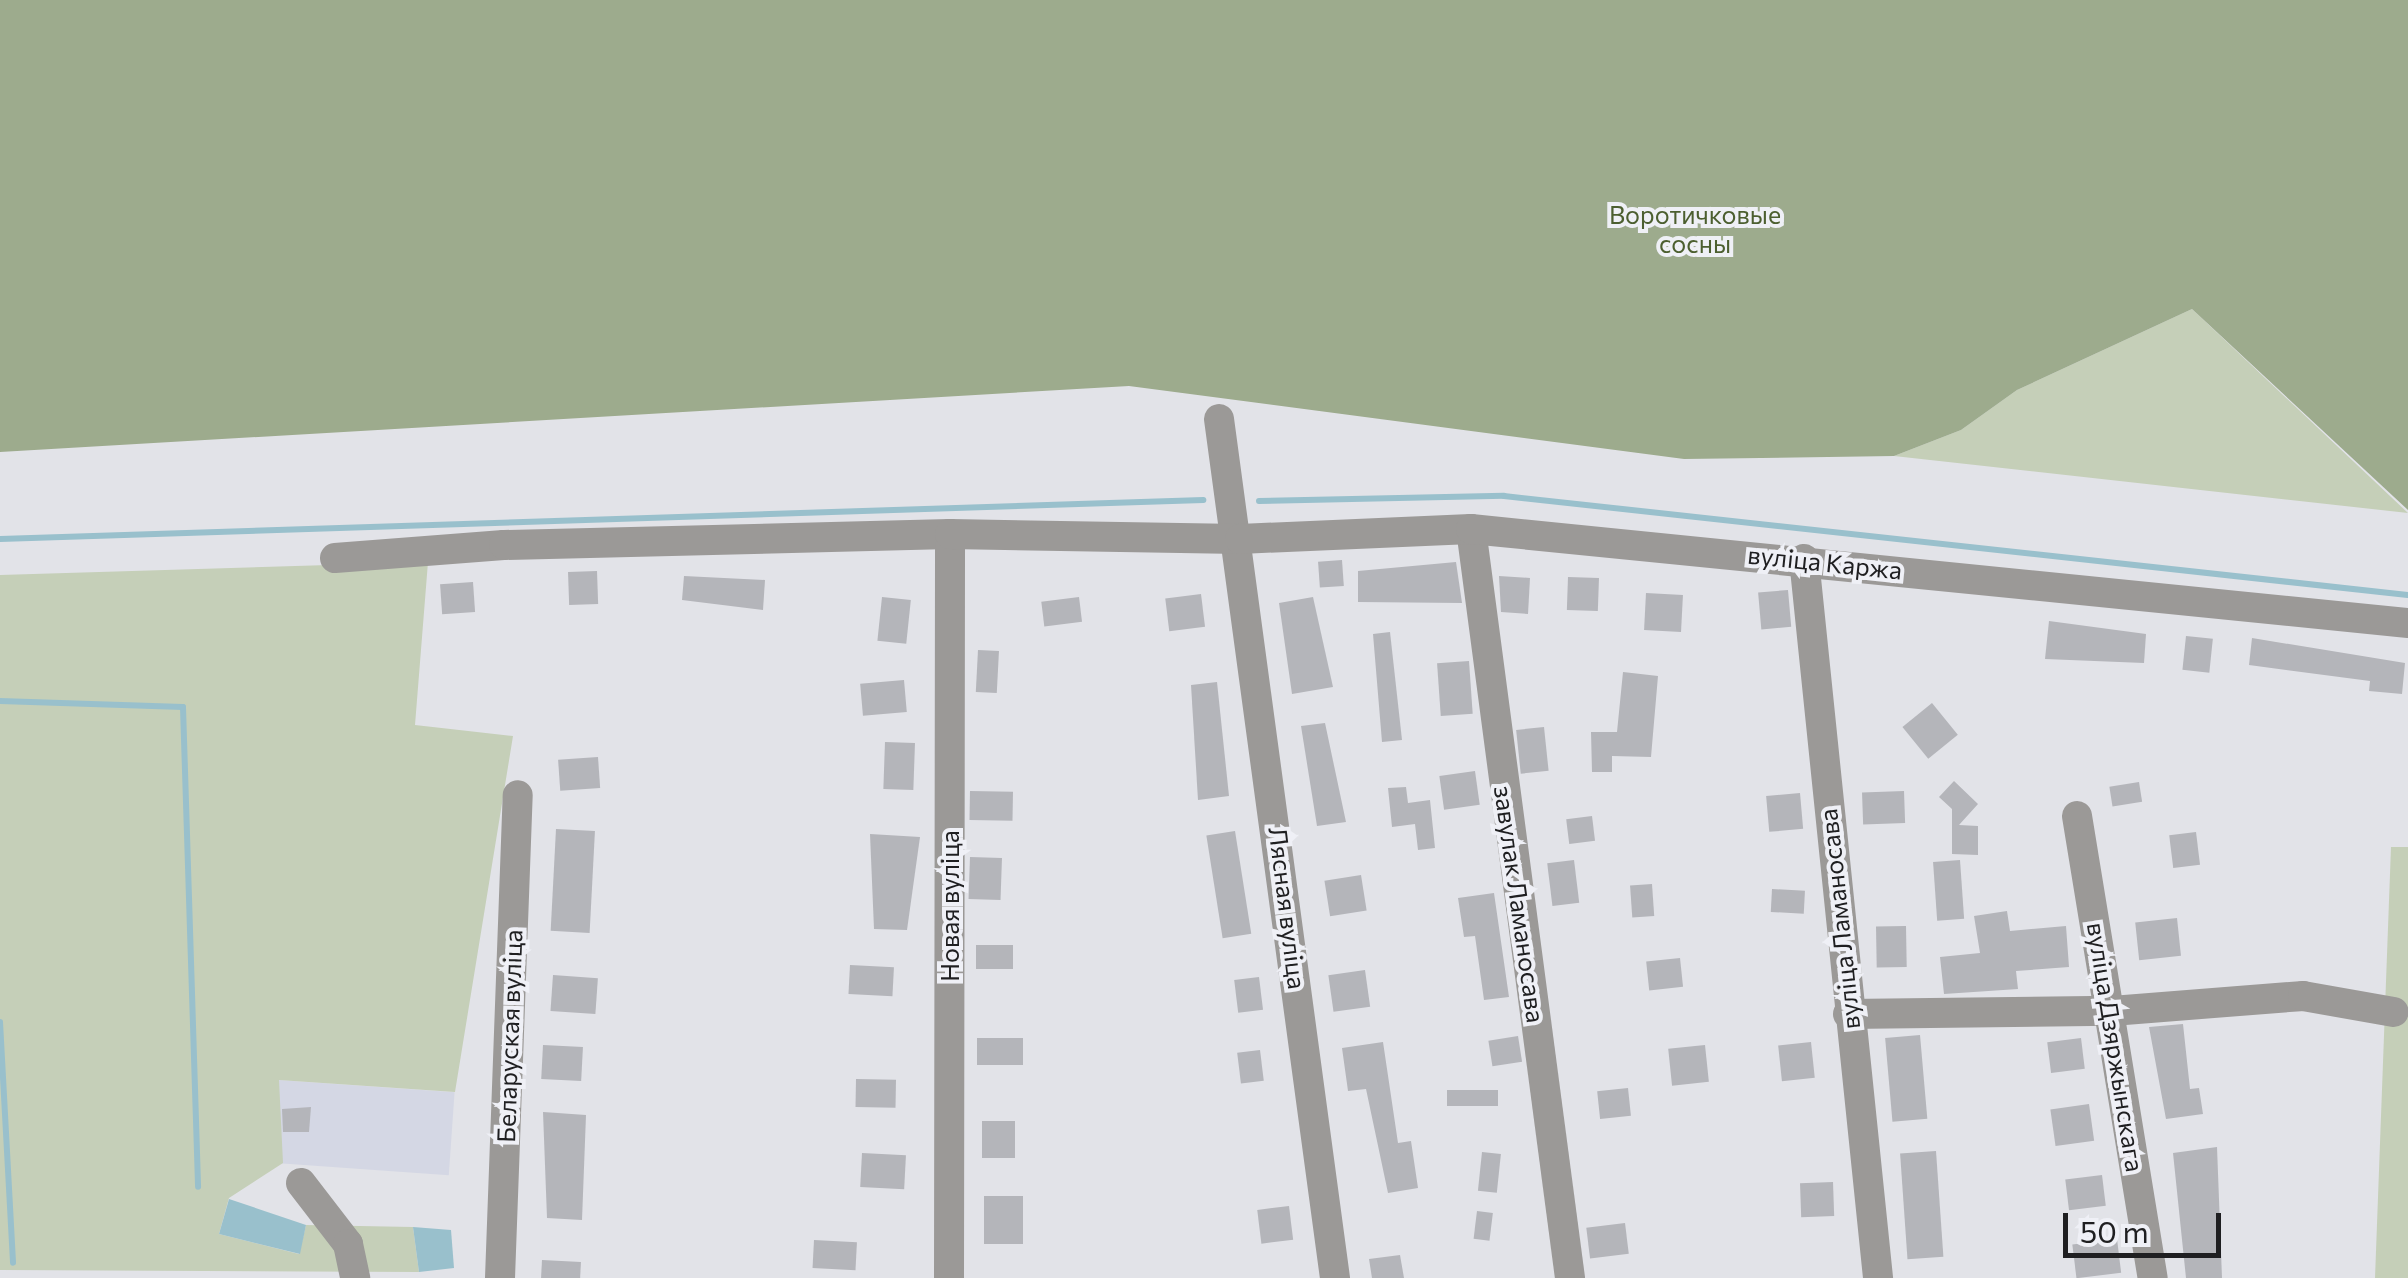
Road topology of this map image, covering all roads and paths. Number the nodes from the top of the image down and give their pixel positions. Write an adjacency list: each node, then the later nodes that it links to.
1 (1218, 419): 4 (street, Лясная вуліца)
2 (1471, 529): 4 (street, вуліца Каржа); 6 (street, вуліца Каржа); 18 (street, завулак Ламаносава)
3 (950, 534): 4 (street); 5 (street); 16 (street, Новая вуліца)
4 (1240, 538): 17 (street, Лясная вуліца)
5 (335, 558)
6 (1804, 559): 7 (street, вуліца Каржа); 12 (street, вуліца Ламаносава)
7 (2408, 623)
8 (518, 795): 15 (street, Беларуская вуліца)
9 (2076, 816): 10 (street, вуліца Дзяржынскага)
10 (2112, 1011): 11 (street); 12 (street); 20 (street, вуліца Дзяржынскага)
11 (2394, 1012)
12 (1848, 1014): 19 (street, вуліца Ламаносава)
13 (301, 1182): 14 (street)
14 (355, 1278)
15 (500, 1278)
16 (949, 1278)
17 (1335, 1278)
18 (1570, 1278)
19 (1878, 1278)
20 (2153, 1278)

